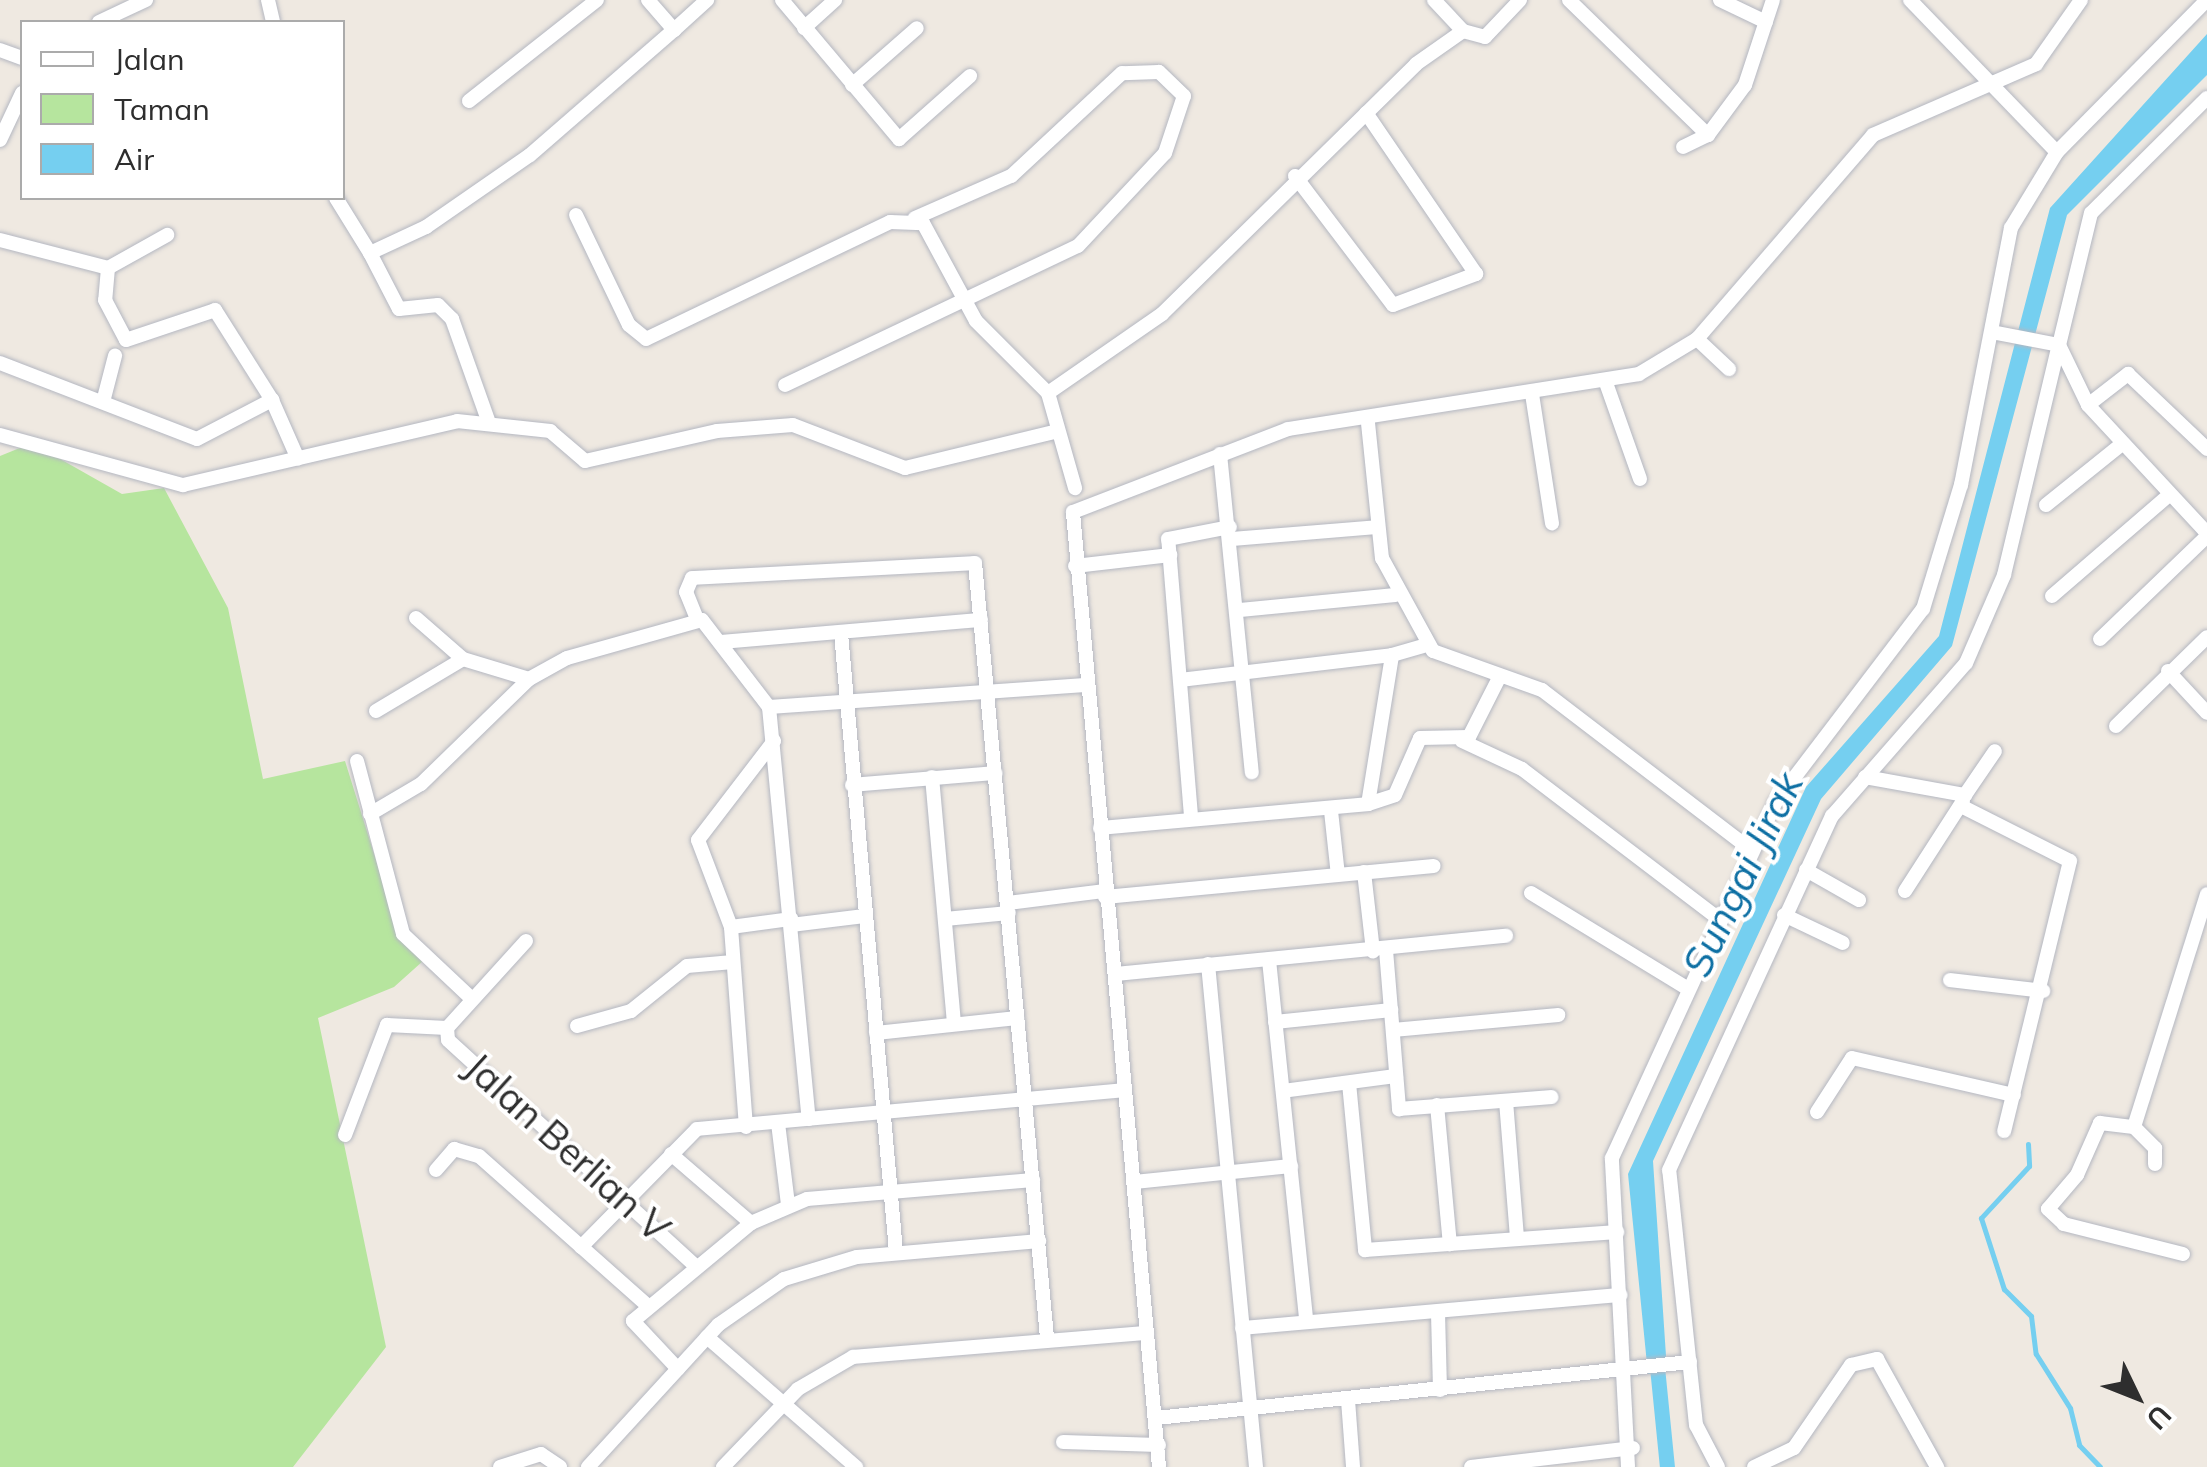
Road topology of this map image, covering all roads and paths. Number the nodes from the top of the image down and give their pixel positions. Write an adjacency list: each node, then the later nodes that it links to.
1 (597, 0): 26 (street)
2 (648, 0): 19 (street)
3 (707, 0): 19 (street)
4 (782, 0): 17 (street)
5 (834, 0): 17 (street)
6 (1434, 0): 20 (street)
7 (1520, 0): 20 (street)
8 (1568, 0): 28 (street)
9 (1720, 0): 16 (street)
10 (1773, 0): 16 (street)
11 (1910, 0): 23 (street)
12 (2081, 0): 23 (street)
13 (2207, 0): 31 (street)
14 (140, 1): 15 (street)
15 (103, 20)
16 (1766, 22): 28 (street)
17 (804, 28): 22 (street)
18 (917, 28): 22 (street)
19 (674, 30): 38 (street)
20 (1463, 31): 27 (street)
21 (970, 76): 22 (street)
22 (852, 85)
23 (1994, 87): 31 (street); 42 (street)
24 (20, 97): 29 (street)
25 (2207, 98): 43 (street)
26 (469, 101)
27 (1366, 114): 32 (street); 32 (street)
28 (1708, 135): 30 (street)
29 (0, 140)
30 (1683, 147)
31 (2057, 152): 41 (street)
32 (1295, 176): 49 (street)
33 (337, 200): 38 (street)
34 (576, 215): 35 (street)
35 (914, 218): 40 (street); 40 (street)
36 (167, 235): 39 (street)
37 (0, 240): 39 (street)
38 (370, 253): 54 (street)
39 (108, 268): 51 (street)
40 (962, 294): 48 (street); 49 (street)
41 (1997, 333): 43 (street); 112 (street)
42 (1697, 339): 46 (street); 47 (street)
43 (2053, 344): 53 (street); 103 (street)
44 (115, 356): 52 (street)
45 (0, 363): 52 (street)
46 (1729, 369)
47 (1604, 380): 50 (street); 62 (street)
48 (785, 385)
49 (1048, 393): 56 (street)
50 (1532, 394): 55 (street); 66 (street)
51 (272, 400): 52 (street); 61 (street)
52 (103, 402)
53 (2088, 405): 58 (street); 59 (street)
54 (488, 420): 56 (street); 61 (street)
55 (1368, 423): 60 (street); 68 (street)
56 (1058, 431): 64 (street)
57 (0, 435): 61 (street)
58 (2122, 444): 63 (street); 65 (street)
59 (2207, 449)
60 (1220, 454): 64 (street); 69 (street)
61 (298, 459)
62 (1640, 479)
63 (2169, 495): 67 (street); 73 (street)
64 (1077, 496): 71 (street)
65 (2046, 506)
66 (1552, 523)
67 (2205, 527): 79 (street)
68 (1377, 528): 69 (street); 72 (street)
69 (1231, 533): 70 (street); 74 (street)
70 (1170, 555): 71 (street); 89 (street)
71 (1075, 566): 90 (street)
72 (1395, 594): 74 (street); 82 (street)
73 (2052, 596)
74 (1240, 610): 86 (street)
75 (416, 618): 84 (street)
76 (697, 619): 77 (street); 81 (street); 88 (street)
77 (981, 620): 78 (street); 91 (street)
78 (841, 633): 81 (street); 92 (street)
79 (2100, 638)
80 (2207, 638): 85 (street)
81 (722, 642): 93 (street)
82 (1428, 645): 83 (street); 87 (street)
83 (1392, 655): 86 (street); 107 (street)
84 (463, 659): 88 (street); 94 (street)
85 (2168, 671): 95 (street); 96 (street)
86 (1246, 675): 89 (street); 101 (street)
87 (1500, 676): 97 (street); 112 (street)
88 (529, 680): 109 (street)
89 (1180, 680): 110 (street)
90 (1085, 685): 91 (street); 111 (street)
91 (988, 693): 92 (street); 102 (street)
92 (847, 703): 93 (street); 105 (street)
93 (770, 706): 98 (street)
94 (376, 711)
95 (2207, 713)
96 (2116, 726)
97 (1462, 741): 107 (street); 126 (street)
98 (774, 742): 127 (street); 128 (street)
99 (1995, 751): 106 (street)
100 (357, 761): 109 (street)
101 (1252, 772)
102 (995, 774): 104 (street); 122 (street)
103 (1865, 777): 106 (street); 114 (street)
104 (932, 778): 105 (street); 125 (street)
105 (852, 785): 124 (street)
106 (1963, 801): 117 (street); 140 (street)
107 (1368, 804): 108 (street)
108 (1331, 812): 110 (street); 116 (street)
109 (370, 814): 141 (street)
110 (1191, 816): 111 (street)
111 (1100, 828): 119 (street)
112 (1751, 850): 126 (street)
113 (1434, 866): 115 (street)
114 (1806, 870): 121 (street); 123 (street)
115 (1364, 872): 116 (street); 133 (street)
116 (1338, 875): 119 (street)
117 (1905, 891)
118 (1531, 893): 139 (street)
119 (1105, 894): 122 (street); 137 (street)
120 (2207, 894): 129 (street)
121 (1859, 900)
122 (1009, 908): 125 (street); 144 (street)
123 (1784, 915): 132 (street); 195 (street)
124 (864, 916): 127 (street); 150 (street)
125 (944, 919): 146 (street)
126 (1719, 919): 139 (street)
127 (791, 922): 128 (street); 162 (street)
128 (731, 927): 135 (street)
129 (2200, 928): 165 (street)
130 (1506, 936): 133 (street)
131 (526, 940): 141 (street, Jalan Berlian V)
132 (1843, 942)
133 (1379, 950): 134 (street); 142 (street)
134 (1270, 960): 136 (street); 145 (street)
135 (732, 962): 147 (street); 164 (street)
136 (1208, 964): 137 (street); 172 (street)
137 (1115, 974): 153 (street)
138 (1950, 980): 140 (street)
139 (1685, 986): 179 (street)
140 (2043, 991): 155 (street)
141 (472, 999): 148 (street, Jalan Berlian V)
142 (1391, 1010): 145 (street); 149 (street)
143 (1558, 1014): 149 (street)
144 (1017, 1018): 146 (street); 157 (street)
145 (1275, 1022): 154 (street)
146 (954, 1023): 150 (street)
147 (577, 1026)
148 (446, 1028): 167 (street); 176 (street, Jalan Berlian V)
149 (1393, 1030): 151 (street)
150 (876, 1034): 160 (street)
151 (1396, 1076): 152 (street); 159 (street)
152 (1349, 1083): 154 (street); 182 (street)
153 (1124, 1090): 157 (street); 174 (street)
154 (1282, 1091): 170 (street)
155 (2014, 1095): 161 (street); 166 (street)
156 (1552, 1097): 158 (street)
157 (1026, 1099): 160 (street); 173 (street)
158 (1506, 1101): 159 (street); 180 (street)
159 (1436, 1105): 182 (street)
160 (885, 1112): 162 (street); 175 (street)
161 (1816, 1112)
162 (809, 1119): 163 (street)
163 (778, 1123): 164 (street); 177 (street)
164 (746, 1126): 168 (street)
165 (2134, 1127): 169 (street); 185 (street)
166 (2004, 1131)
167 (345, 1135)
168 (671, 1154): 176 (street); 178 (street)
169 (2155, 1164)
170 (1291, 1166): 172 (street); 190 (street)
171 (436, 1170): 183 (street)
172 (1229, 1170): 174 (street); 191 (street)
173 (1034, 1180): 175 (street); 181 (street)
174 (1134, 1182): 192 (street)
175 (892, 1189): 177 (street); 184 (street)
176 (626, 1200): 183 (street); 186 (street, Jalan Berlian V)
177 (788, 1204): 178 (street)
178 (751, 1223): 186 (street)
179 (1617, 1232): 180 (street); 187 (street)
180 (1517, 1239): 182 (street)
181 (1039, 1241): 184 (street); 194 (street)
182 (1450, 1244)
183 (580, 1247): 188 (street)
184 (896, 1252): 193 (street)
185 (2183, 1254)
186 (694, 1264): 188 (street)
187 (1622, 1295): 189 (street); 197 (street)
188 (648, 1306): 196 (street)
189 (1438, 1313): 190 (street); 198 (street)
190 (1306, 1321): 191 (street)
191 (1242, 1328): 201 (street)
192 (1147, 1333): 194 (street); 202 (street)
193 (707, 1337): 196 (street); 200 (street)
194 (1047, 1338): 200 (street)
195 (1690, 1362): 197 (street); 217 (street)
196 (678, 1368): 210 (street)
197 (1632, 1371): 198 (street); 205 (street)
198 (1440, 1390): 199 (street)
199 (1348, 1400): 201 (street); 214 (street)
200 (780, 1406): 207 (street); 211 (street)
201 (1251, 1410): 202 (street); 213 (street)
202 (1156, 1418): 204 (street)
203 (1064, 1442): 204 (street)
204 (1159, 1445): 212 (street)
205 (1633, 1448): 206 (street); 216 (street)
206 (1502, 1465): 215 (street)
207 (855, 1466)
208 (500, 1467): 209 (street)
209 (560, 1467)
210 (588, 1467)
211 (723, 1467)
212 (1160, 1467)
213 (1256, 1467)
214 (1353, 1467)
215 (1471, 1467)
216 (1628, 1467)
217 (1718, 1467)
218 (1754, 1467): 219 (street)
219 (1937, 1467)

